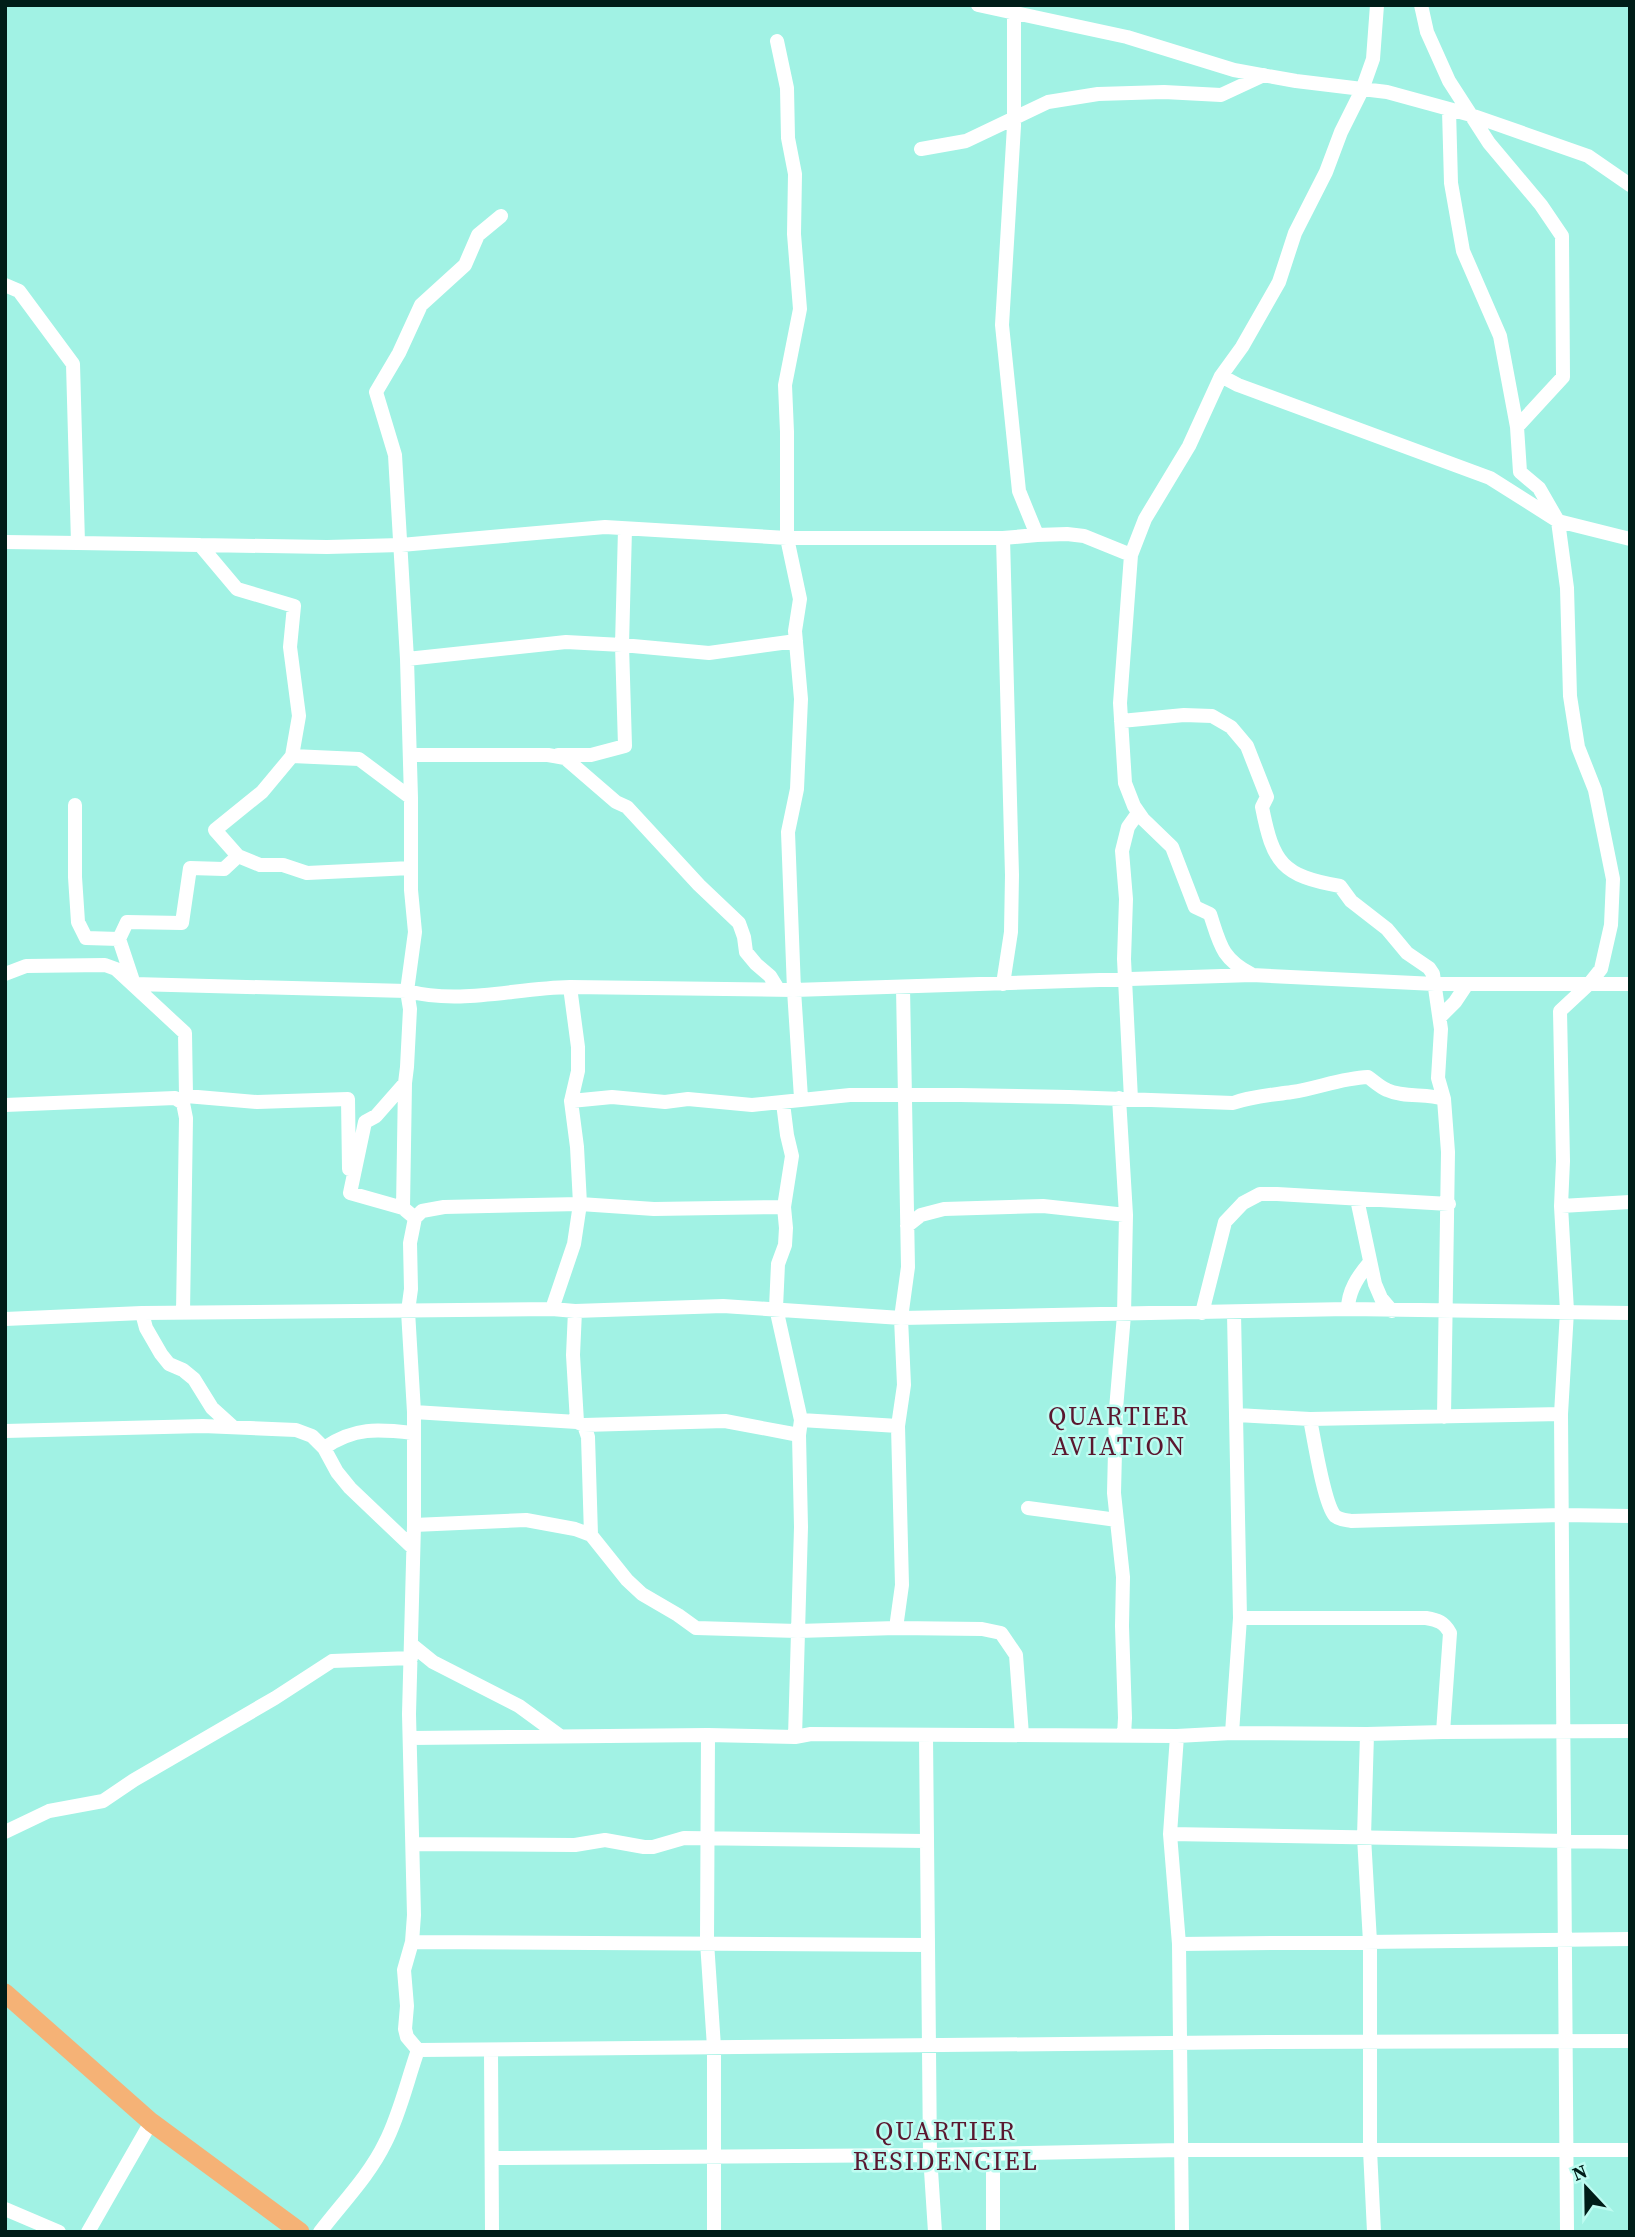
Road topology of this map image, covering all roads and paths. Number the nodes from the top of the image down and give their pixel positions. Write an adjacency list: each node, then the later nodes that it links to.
1 (978, 5): 4 (street)
2 (1377, 5): 7 (street)
3 (1421, 5): 9 (street)
4 (1011, 10): 6 (street); 10 (street)
5 (777, 41): 20 (street)
6 (1264, 75): 7 (street); 10 (street)
7 (1362, 90): 8 (street); 15 (street)
8 (1449, 110): 9 (street); 16 (street)
9 (1471, 115): 12 (street); 16 (street)
10 (1014, 119): 11 (street); 19 (street)
11 (921, 149)
12 (1630, 185)
13 (501, 216): 26 (street)
14 (5, 285): 24 (street)
15 (1221, 376): 17 (street); 27 (street)
16 (1517, 427): 17 (street)
17 (1558, 521): 22 (street); 49 (street)
18 (625, 529): 20 (street); 26 (street); 29 (street)
19 (1037, 534): 21 (street); 27 (street)
20 (787, 538): 21 (street); 28 (street)
21 (1003, 538): 45 (street)
22 (1630, 539)
23 (5, 542): 24 (street)
24 (78, 543): 25 (street)
25 (200, 545): 26 (street); 34 (street)
26 (401, 545): 30 (street)
27 (1131, 555): 31 (street)
28 (796, 641): 29 (street); 54 (street)
29 (622, 645): 30 (street); 33 (street)
30 (407, 659): 32 (street)
31 (1121, 721): 37 (street); 46 (street)
32 (410, 755): 33 (street); 35 (street)
33 (548, 755): 53 (street)
34 (292, 756): 35 (street); 38 (street)
35 (411, 799): 39 (street)
36 (75, 805): 40 (street)
37 (1138, 813): 42 (street); 43 (street)
38 (238, 856): 39 (street); 40 (street)
39 (411, 868): 55 (street)
40 (119, 939): 44 (street)
41 (5, 974): 44 (street)
42 (1252, 975): 43 (street); 46 (street)
43 (1126, 979): 45 (street); 61 (street)
44 (134, 984): 55 (street); 66 (street)
45 (1003, 984): 52 (street)
46 (1435, 984): 47 (street); 57 (street)
47 (1467, 984): 48 (street); 57 (street)
48 (1557, 984): 49 (street); 56 (street)
49 (1589, 984): 50 (street); 56 (street)
50 (1630, 984)
51 (570, 987): 53 (street); 55 (street); 63 (street)
52 (903, 987): 54 (street); 59 (street)
53 (778, 989): 54 (street)
54 (794, 990): 60 (street)
55 (407, 991): 58 (street)
56 (1560, 1011): 71 (street)
57 (1440, 1017): 62 (street)
58 (405, 1083): 66 (street); 73 (street)
59 (903, 1096): 60 (street); 61 (street); 76 (street)
60 (801, 1098): 64 (street)
61 (1125, 1099): 62 (street); 74 (street)
62 (1444, 1099): 70 (street)
63 (571, 1101): 64 (street); 69 (street)
64 (783, 1103): 72 (street)
65 (5, 1105): 87 (street)
66 (350, 1193): 73 (street)
67 (1357, 1199): 70 (street); 77 (street); 88 (street)
68 (1630, 1202): 71 (street)
69 (580, 1204): 72 (street); 75 (street); 79 (street)
70 (1449, 1204): 81 (street)
71 (1561, 1206): 85 (street)
72 (784, 1207): 78 (street)
73 (403, 1208): 75 (street)
74 (1126, 1215): 76 (street); 91 (street)
75 (415, 1218): 82 (street)
76 (907, 1226): 92 (street)
77 (1370, 1262): 80 (street); 84 (street)
78 (776, 1308): 83 (street); 92 (street); 102 (street)
79 (552, 1309): 82 (street); 83 (street)
80 (1348, 1309): 84 (street); 89 (street)
81 (1446, 1310): 84 (street); 85 (street); 97 (street)
82 (408, 1311): 87 (street); 94 (street)
83 (575, 1311): 99 (street)
84 (1392, 1311)
85 (1567, 1311): 90 (street); 95 (street)
86 (142, 1313): 87 (street); 93 (street); 101 (street)
87 (183, 1313)
88 (1202, 1313): 89 (street); 91 (street)
89 (1234, 1313): 96 (street)
90 (1630, 1313)
91 (1125, 1315): 92 (street); 109 (street)
92 (901, 1318): 100 (street)
93 (5, 1320)
94 (414, 1412): 99 (street); 104 (street)
95 (1561, 1414): 97 (street); 107 (street)
96 (1237, 1415): 98 (street); 113 (street)
97 (1444, 1417): 98 (street)
98 (1310, 1419): 107 (street)
99 (581, 1424): 102 (street); 111 (street)
100 (898, 1426): 102 (street); 114 (street)
101 (233, 1427): 103 (street); 105 (street)
102 (800, 1428): 115 (street)
103 (5, 1431)
104 (413, 1433): 105 (street); 110 (street)
105 (324, 1448): 112 (street)
106 (1028, 1508): 109 (street)
107 (1562, 1515): 108 (street); 119 (street)
108 (1630, 1516)
109 (1117, 1520): 125 (street)
110 (414, 1525): 111 (street); 112 (street)
111 (590, 1535): 115 (street)
112 (413, 1548): 116 (street)
113 (1240, 1618): 118 (street); 120 (street)
114 (897, 1628): 115 (street); 124 (street)
115 (798, 1631): 128 (street)
116 (411, 1651): 126 (street); 129 (street); 130 (street)
117 (1630, 1731): 119 (street)
118 (1443, 1732): 119 (street); 121 (street)
119 (1563, 1732): 135 (street)
120 (1232, 1733): 121 (street); 127 (street)
121 (1367, 1734): 132 (street)
122 (708, 1735): 126 (street); 128 (street); 133 (street)
123 (926, 1735): 124 (street); 128 (street); 134 (street)
124 (1022, 1735): 125 (street)
125 (1124, 1735): 127 (street)
126 (560, 1736): 129 (street)
127 (1177, 1736): 131 (street)
128 (795, 1737)
129 (410, 1738): 137 (street)
130 (5, 1832)
131 (1170, 1834): 132 (street); 143 (street)
132 (1364, 1837): 135 (street); 142 (street)
133 (708, 1838): 134 (street); 137 (street); 141 (street)
134 (926, 1841): 144 (street)
135 (1564, 1842): 136 (street); 138 (street)
136 (1630, 1842)
137 (412, 1844): 140 (street)
138 (1564, 1939): 139 (street); 142 (street); 149 (street)
139 (1630, 1940)
140 (412, 1941): 141 (street); 152 (street)
141 (707, 1942): 144 (street); 151 (street)
142 (1370, 1942): 143 (street); 146 (street)
143 (1179, 1944): 148 (street)
144 (928, 1945): 150 (street)
145 (5, 1993): 154 (highway)
146 (1370, 2041): 148 (street); 149 (street); 157 (street)
147 (1630, 2041): 149 (street)
148 (1180, 2042): 150 (street); 155 (street)
149 (1566, 2042): 158 (street)
150 (929, 2045): 151 (street); 160 (street)
151 (714, 2047): 153 (street); 161 (street)
152 (418, 2050): 153 (street); 167 (street)
153 (491, 2050): 162 (street)
154 (151, 2122): 165 (street); 166 (highway)
155 (1181, 2150): 157 (street); 159 (street); 172 (street)
156 (1630, 2150): 158 (street)
157 (1370, 2151): 158 (street); 173 (street)
158 (1567, 2151): 174 (street)
159 (993, 2154): 160 (street); 171 (street)
160 (930, 2155): 161 (street); 170 (street)
161 (715, 2157): 162 (street); 169 (street)
162 (492, 2158): 168 (street)
163 (5, 2209): 164 (street)
164 (59, 2232)
165 (88, 2232)
166 (300, 2232)
167 (320, 2232)
168 (492, 2232)
169 (714, 2232)
170 (935, 2232)
171 (993, 2232)
172 (1182, 2232)
173 (1374, 2232)
174 (1567, 2232)

